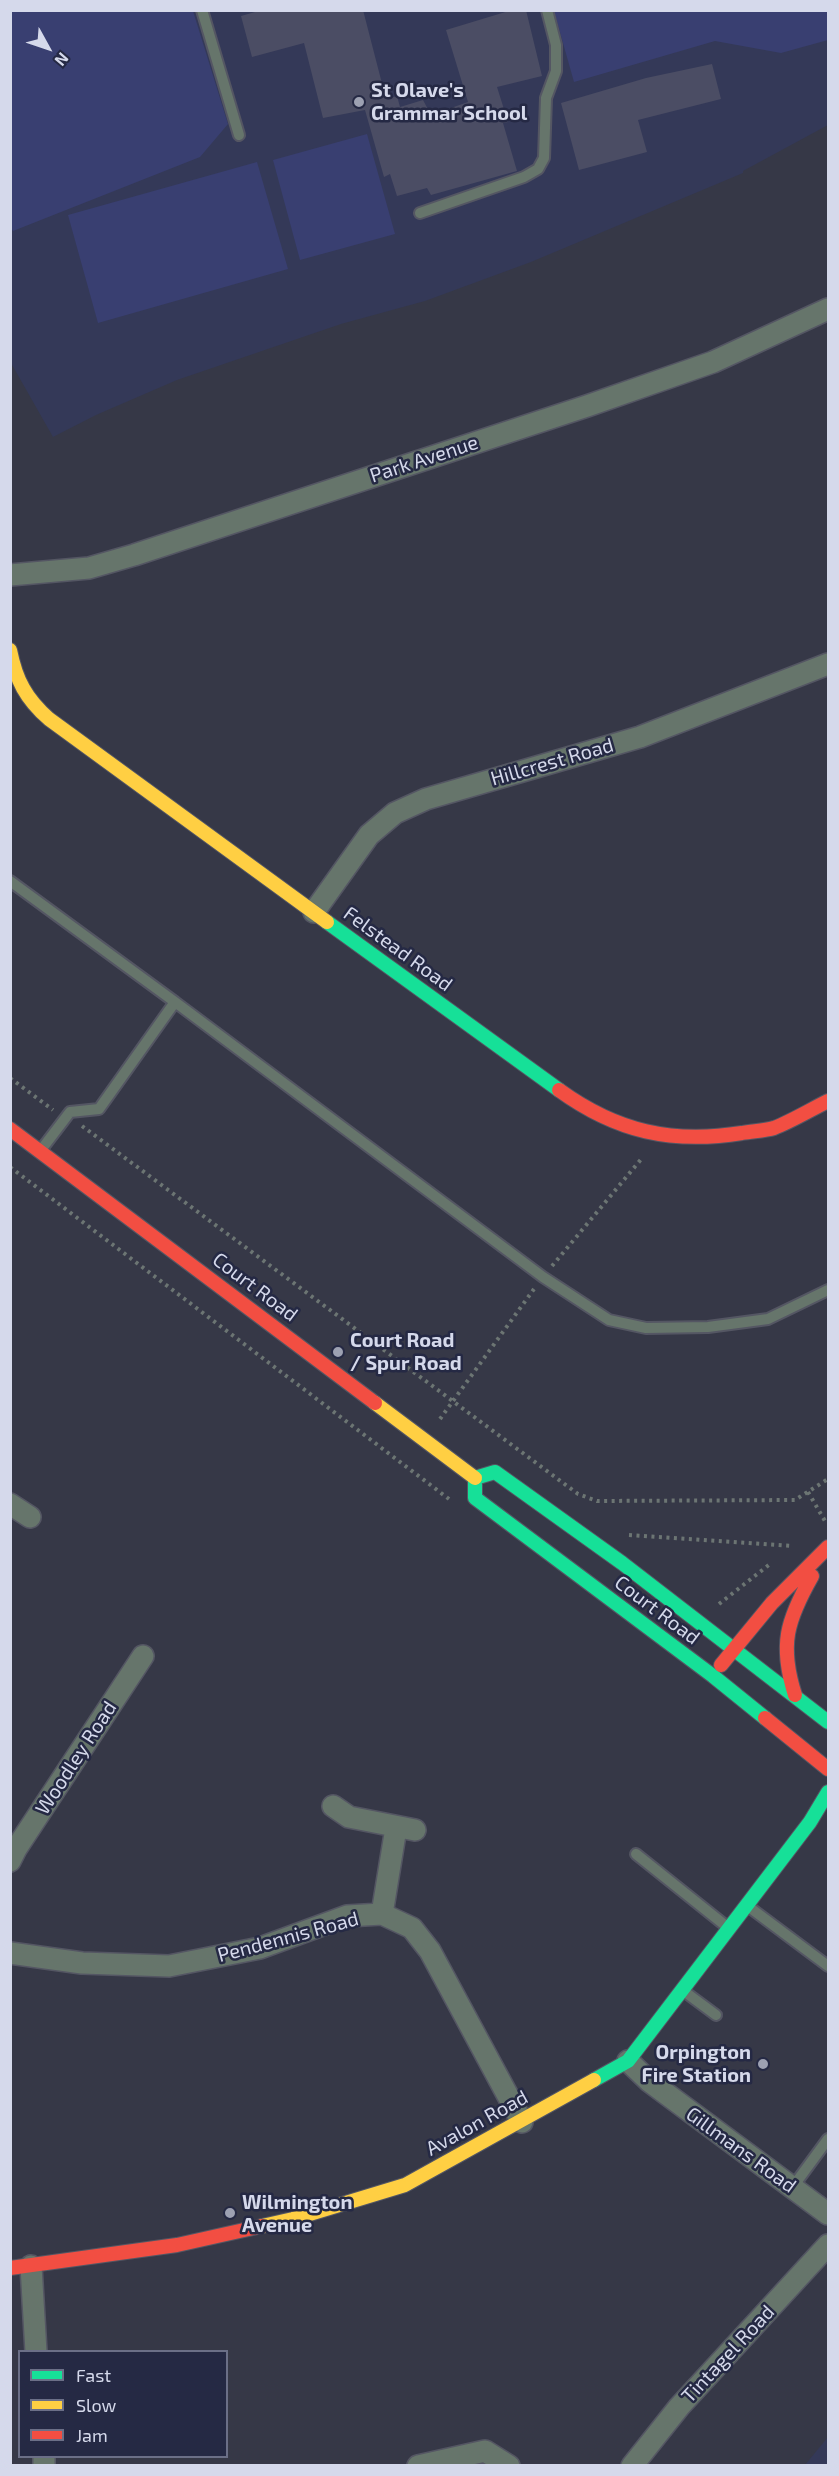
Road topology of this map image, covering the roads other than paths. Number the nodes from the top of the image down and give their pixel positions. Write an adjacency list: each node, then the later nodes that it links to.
1 (202, 10): 3 (lane)
2 (547, 10): 4 (lane)
3 (239, 135)
4 (420, 213)
5 (828, 309): 6 (street, Park Avenue)
6 (10, 575)
7 (10, 650): 10 (street, Felstead Road)
8 (828, 664): 10 (street, Hillcrest Road)
9 (10, 881): 11 (lane)
10 (314, 912): 12 (street, Felstead Road)
11 (174, 1002): 14 (lane); 15 (lane)
12 (828, 1101)
13 (10, 1129): 14 (street, Court Road)
14 (40, 1151): 16 (street, Court Road)
15 (828, 1290)
16 (475, 1478): 20 (street, Court Road); 22 (street, Court Road)
17 (10, 1504): 18 (street)
18 (30, 1517)
19 (828, 1548): 20 (street); 23 (street)
20 (735, 1647): 22 (street); 23 (street, Court Road)
21 (143, 1656): 29 (street, Woodley Road)
22 (713, 1676): 25 (street, Court Road)
23 (795, 1695): 24 (street, Court Road)
24 (828, 1722)
25 (828, 1768)
26 (828, 1792): 30 (street, Avalon Road)
27 (333, 1806): 31 (street)
28 (636, 1854): 32 (lane)
29 (10, 1860)
30 (746, 1904): 32 (street, Avalon Road); 34 (lane)
31 (382, 1914): 33 (street, Pendennis Road); 38 (street, Pendennis Road)
32 (729, 1928): 35 (street, Avalon Road)
33 (10, 1953)
34 (828, 1966)
35 (682, 1990): 36 (lane); 37 (street, Avalon Road)
36 (716, 2015)
37 (628, 2061): 38 (street, Avalon Road); 40 (street, Gillmans Road)
38 (522, 2122): 43 (street, Avalon Road)
39 (828, 2139): 40 (lane)
40 (792, 2188): 41 (street, Gillmans Road)
41 (828, 2214)
42 (828, 2246): 47 (street, Tintagel Road)
43 (21, 2267): 44 (street)
44 (36, 2350)
45 (418, 2466): 46 (street)
46 (509, 2466)
47 (632, 2466)

